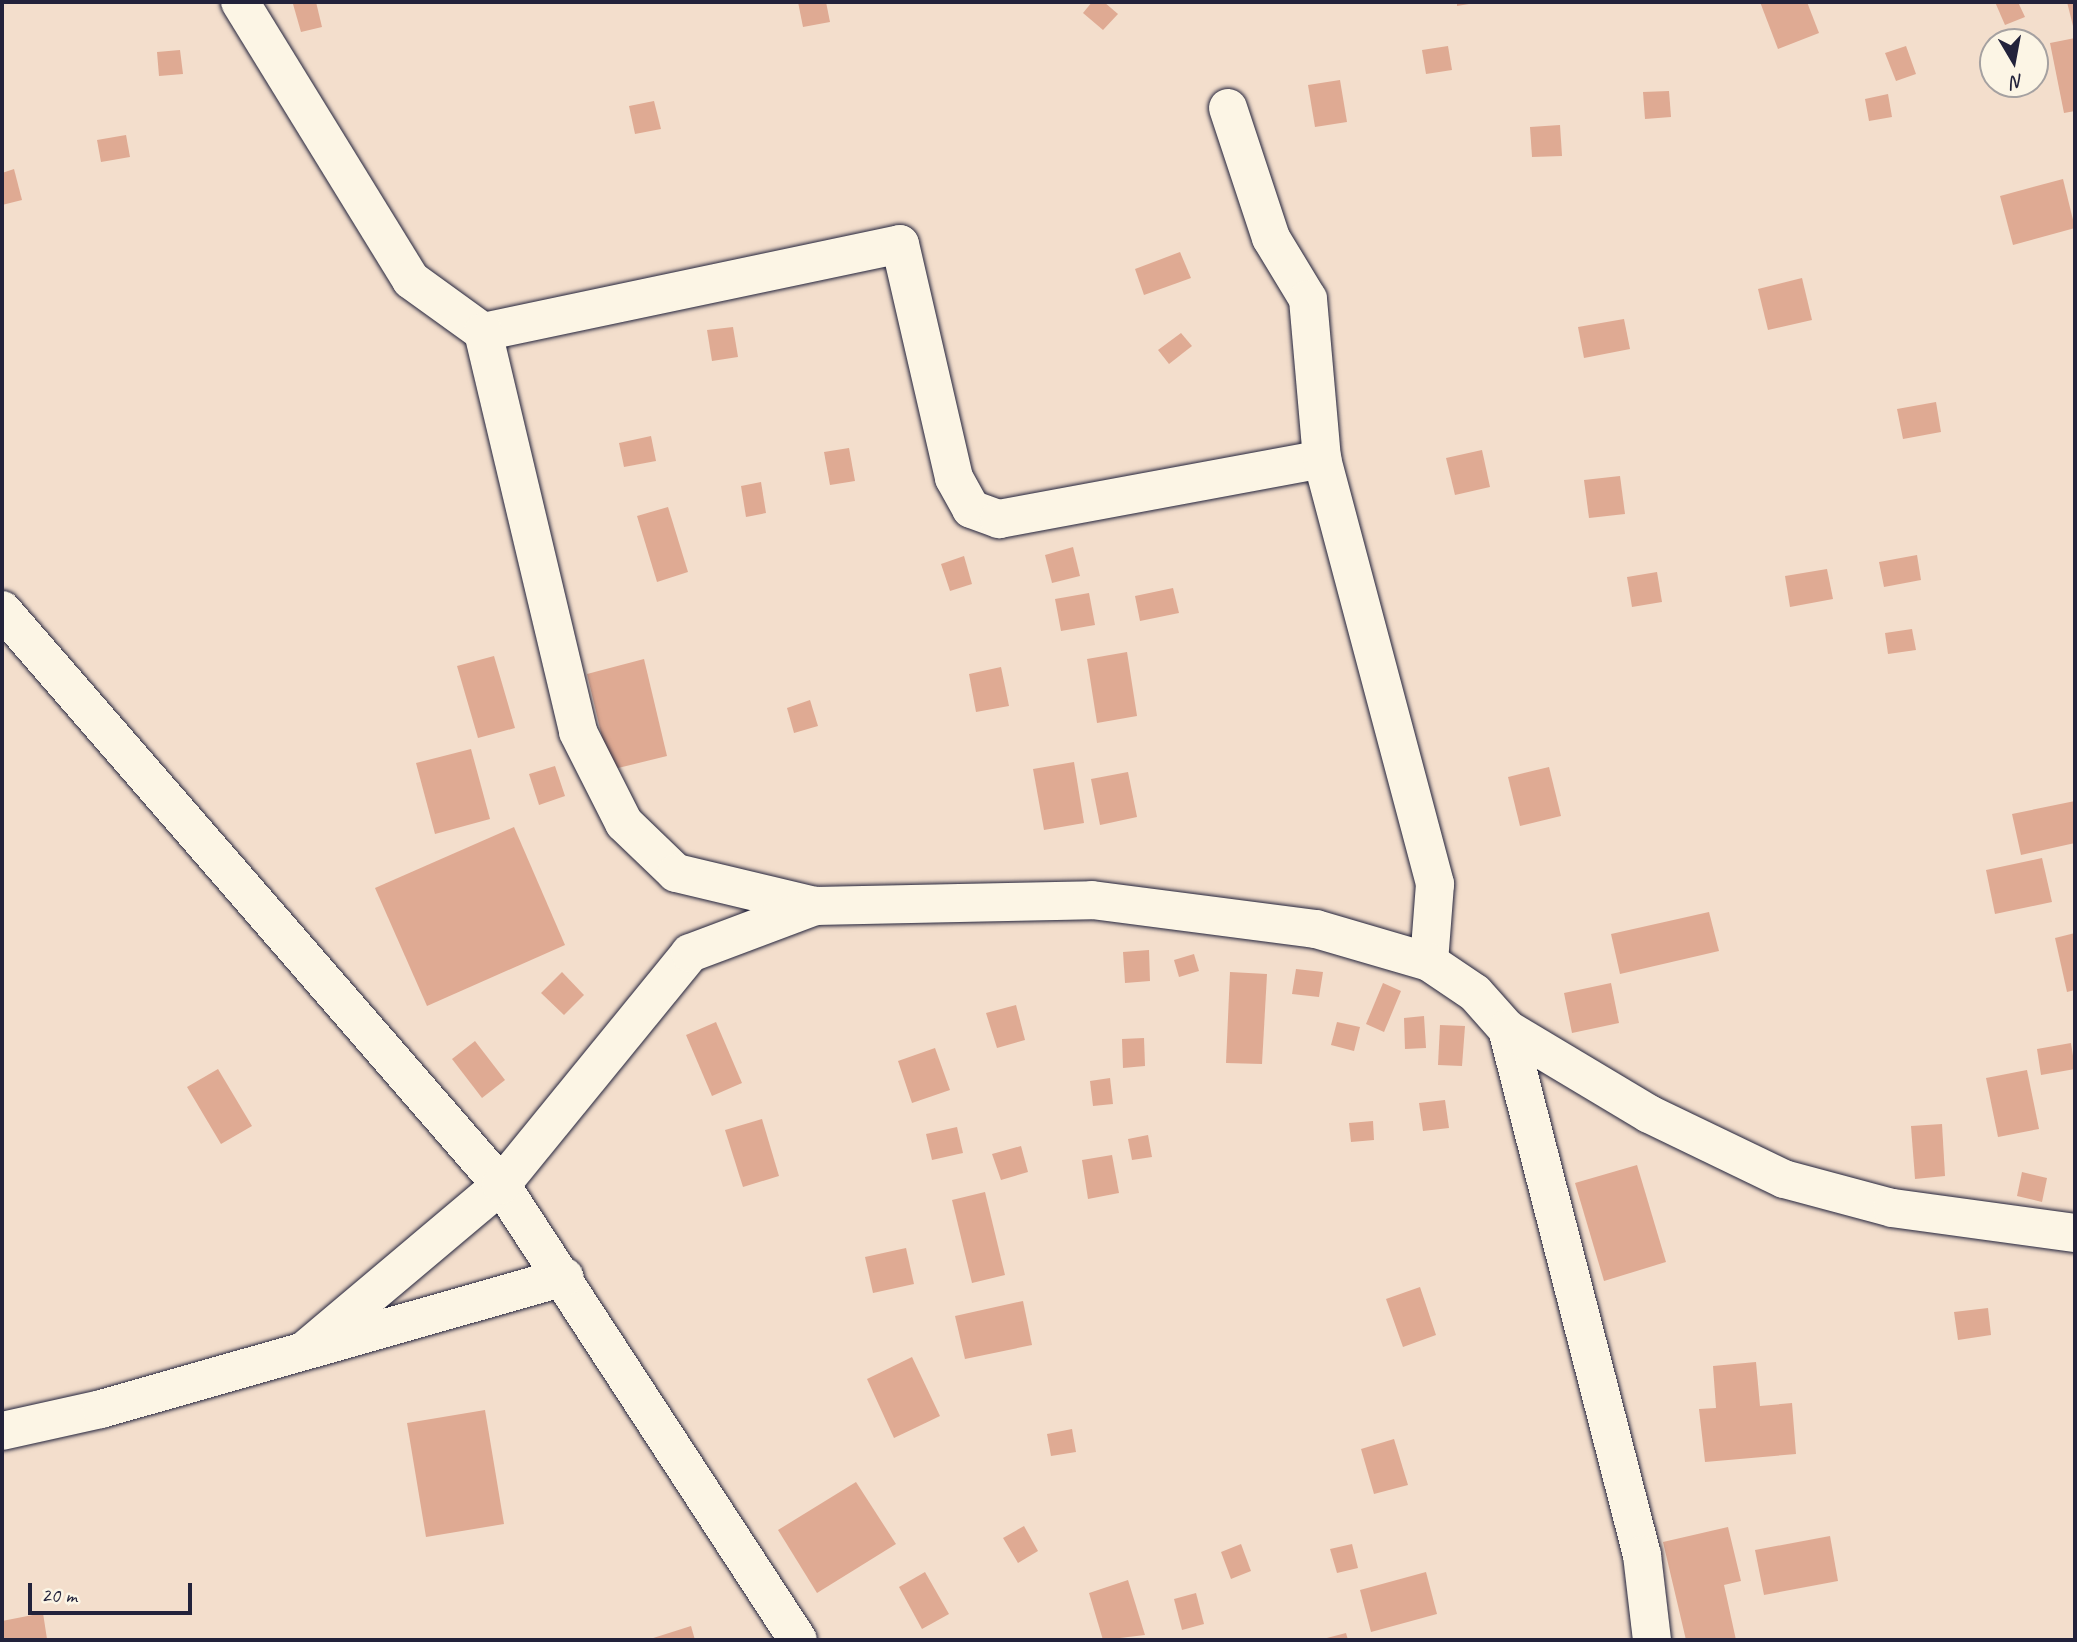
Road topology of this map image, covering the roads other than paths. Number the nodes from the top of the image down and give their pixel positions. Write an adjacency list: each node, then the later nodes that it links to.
1 (240, 2): 3 (street)
2 (1228, 108): 4 (street)
3 (483, 332): 4 (street); 6 (street)
4 (1322, 459): 7 (street)
5 (2, 610): 9 (street)
6 (815, 906): 7 (street); 9 (street)
7 (1429, 962): 8 (street)
8 (1507, 1029): 10 (street); 15 (street)
9 (501, 1185): 11 (street); 12 (street)
10 (2075, 1233)
11 (565, 1277): 12 (street); 14 (street)
12 (305, 1350): 13 (street)
13 (2, 1431)
14 (798, 1640)
15 (1652, 1640)

